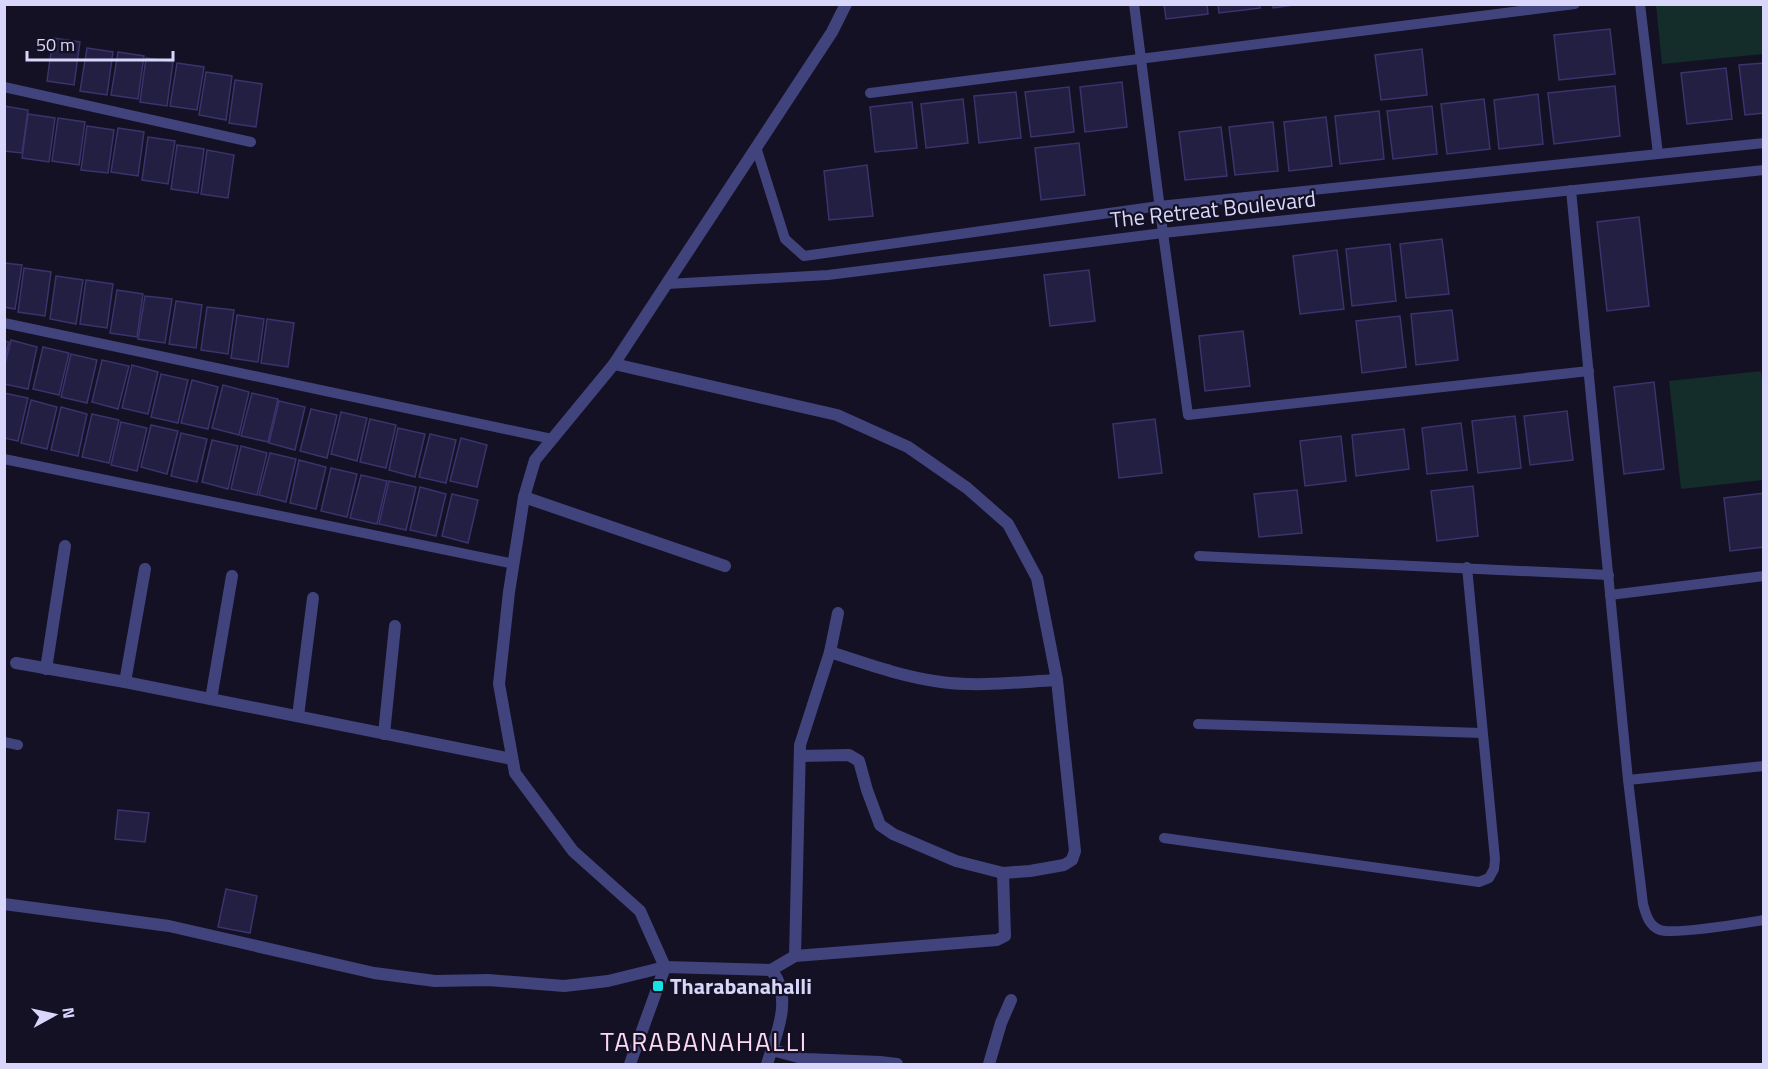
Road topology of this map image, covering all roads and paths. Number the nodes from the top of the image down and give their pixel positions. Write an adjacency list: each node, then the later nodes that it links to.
1 (846, 4): 10 (street)
2 (1134, 4): 5 (lane)
3 (1575, 4): 5 (lane)
4 (1640, 4): 11 (lane)
5 (1141, 59): 7 (lane); 14 (lane)
6 (4, 87): 8 (lane)
7 (870, 93)
8 (251, 142)
9 (1764, 143): 11 (lane)
10 (756, 147): 14 (lane); 16 (street)
11 (1658, 154): 14 (lane)
12 (1764, 170): 13 (lane, The Retreat Boulevard)
13 (1571, 190): 15 (lane, The Retreat Boulevard); 19 (lane)
14 (1159, 206): 15 (lane)
15 (1162, 233): 16 (lane, The Retreat Boulevard); 19 (lane)
16 (667, 284): 18 (street)
17 (4, 323): 20 (lane)
18 (614, 364): 20 (street); 39 (street)
19 (1589, 371): 29 (lane)
20 (552, 439): 22 (street)
21 (4, 459): 25 (lane)
22 (524, 497): 25 (street); 26 (street)
23 (65, 546): 38 (street)
24 (1199, 556): 27 (lane)
25 (514, 564): 49 (street)
26 (725, 566)
27 (1467, 567): 29 (lane); 44 (lane)
28 (145, 569): 40 (street)
29 (1609, 575): 32 (lane)
30 (232, 576): 41 (street)
31 (1764, 576): 32 (lane)
32 (1610, 595): 51 (lane)
33 (313, 598): 42 (street)
34 (838, 614): 36 (street)
35 (395, 626): 45 (street)
36 (830, 652): 39 (street); 48 (street)
37 (16, 663): 38 (street)
38 (46, 669): 40 (street)
39 (1057, 680): 53 (street)
40 (125, 682): 41 (street)
41 (211, 699): 42 (street)
42 (298, 716): 45 (street)
43 (1198, 724): 44 (lane)
44 (1482, 733): 52 (lane)
45 (384, 734): 49 (street)
46 (4, 742): 47 (lane)
47 (18, 745)
48 (800, 756): 53 (street); 56 (street)
49 (512, 759): 57 (street)
50 (1764, 766): 51 (lane)
51 (1628, 780): 55 (lane)
52 (1164, 838)
53 (1003, 873): 56 (street)
54 (4, 903): 57 (street)
55 (1764, 920)
56 (795, 956): 58 (street)
57 (665, 967): 58 (street); 61 (street)
58 (771, 970): 60 (street)
59 (1011, 1000): 64 (street)
60 (772, 1050): 62 (street); 63 (street)
61 (630, 1065)
62 (767, 1065)
63 (897, 1065)
64 (989, 1065)

